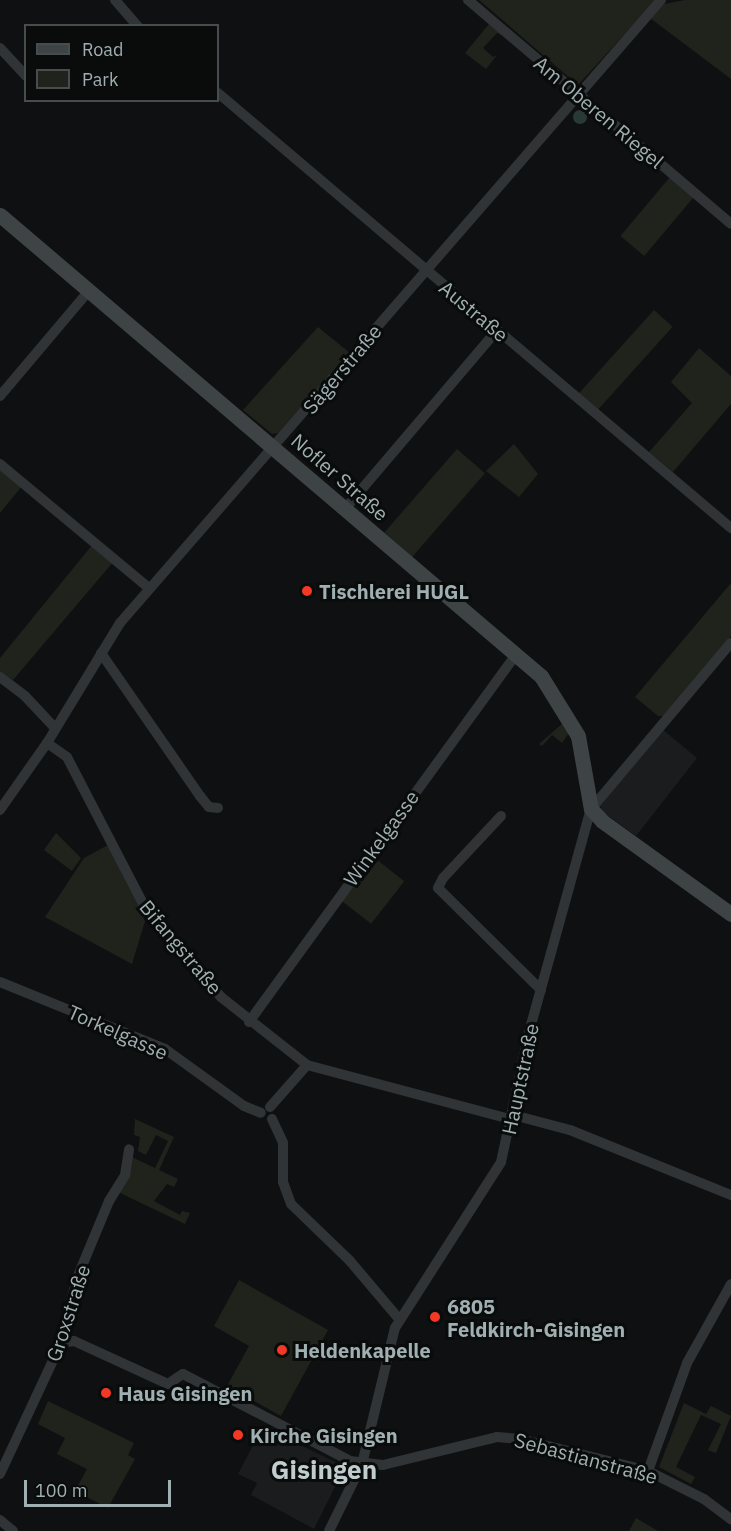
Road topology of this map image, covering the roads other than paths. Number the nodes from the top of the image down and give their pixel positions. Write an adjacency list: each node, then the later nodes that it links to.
1 (115, 0): 4 (street)
2 (468, 0): 7 (street, Am Oberen Riegel)
3 (661, 0): 7 (street, Sägerstraße)
4 (136, 24)
5 (0, 48): 6 (street)
6 (24, 74)
7 (577, 92): 10 (street, Am Oberen Riegel); 11 (street, Sägerstraße)
8 (219, 94): 11 (street, Austraße)
9 (0, 214): 12 (main road, Nofler Straße)
10 (731, 224)
11 (426, 269): 13 (street, Austraße); 15 (street, Sägerstraße)
12 (88, 292): 14 (street); 15 (main road, Nofler Straße)
13 (497, 330): 17 (street); 18 (street, Austraße)
14 (0, 396)
15 (275, 448): 17 (main road, Nofler Straße); 19 (street, Sägerstraße)
16 (0, 464): 19 (street)
17 (344, 510): 22 (main road, Nofler Straße)
18 (731, 528)
19 (149, 588): 21 (street, Sägerstraße)
20 (731, 643): 27 (street, Hauptstraße)
21 (101, 653): 24 (street, Sägerstraße); 26 (street)
22 (515, 656): 27 (main road, Nofler Straße); 33 (street, Winkelgasse)
23 (0, 677): 24 (street)
24 (55, 728): 25 (street, Sägerstraße)
25 (47, 743): 28 (street, Sägerstraße); 33 (street, Bifangstraße)
26 (218, 808)
27 (591, 809): 30 (main road); 32 (street, Hauptstraße)
28 (0, 810)
29 (501, 816): 32 (street)
30 (731, 914)
31 (0, 982): 35 (street, Torkelgasse)
32 (541, 990): 36 (street, Hauptstraße)
33 (249, 1022): 34 (street, Bifangstraße)
34 (307, 1065): 35 (street); 36 (street)
35 (265, 1110): 40 (street, Torkelgasse)
36 (511, 1117): 38 (street); 40 (street, Hauptstraße)
37 (129, 1149): 41 (street, Groxstraße)
38 (731, 1195)
39 (731, 1284): 43 (street)
40 (399, 1319): 42 (street, Hauptstraße)
41 (61, 1343): 42 (street); 44 (street, Groxstraße)
42 (362, 1464): 43 (street, Sebastianstraße); 46 (street, Hauptstraße)
43 (648, 1471): 45 (street, Sebastianstraße)
44 (0, 1474)
45 (731, 1519)
46 (329, 1531)

